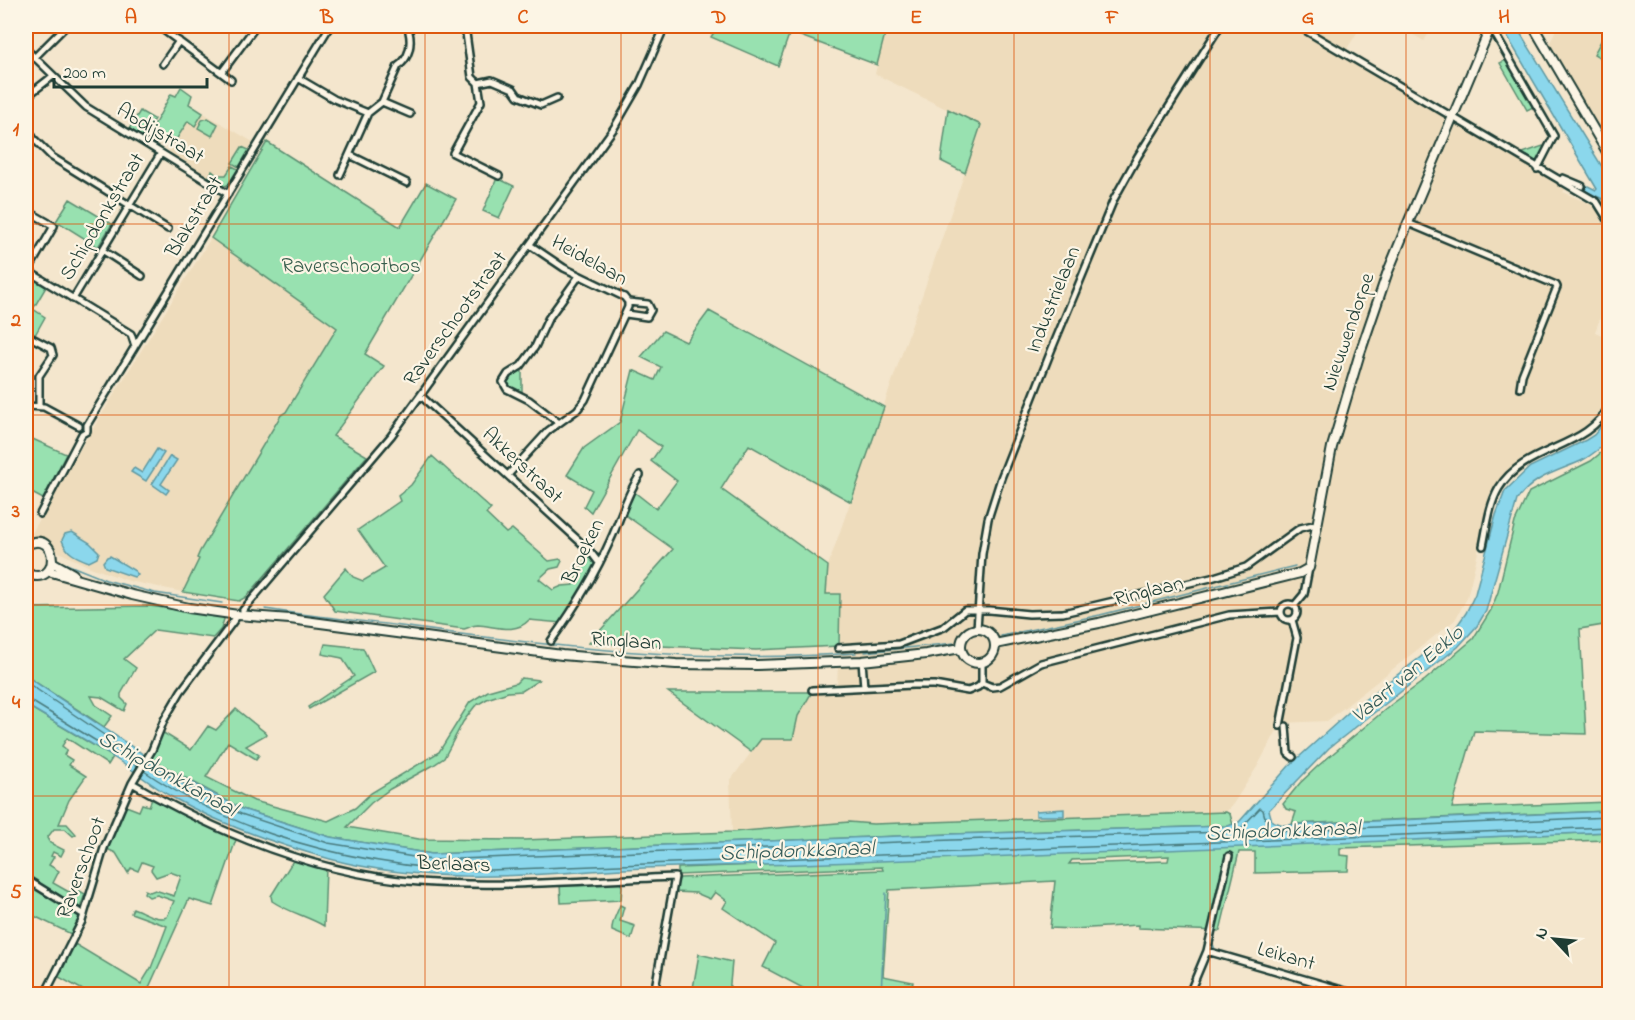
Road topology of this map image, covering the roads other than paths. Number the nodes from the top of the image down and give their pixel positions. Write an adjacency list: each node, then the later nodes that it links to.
1 (66, 26): 14 (street)
2 (158, 26): 12 (street)
3 (256, 26): 16 (street)
4 (330, 26): 18 (street, Blakstraat)
5 (465, 26): 20 (street)
6 (665, 26): 43 (street, Raverschootstraat)
7 (1220, 26): 74 (street, Industrielaan)
8 (1298, 26): 26 (street)
9 (1533, 26): 30 (main road)
10 (1492, 27): 26 (main road, Nieuwendorpe); 31 (street)
11 (409, 32): 23 (street)
12 (178, 41): 15 (street); 16 (street)
13 (26, 49): 14 (street, Abdijstraat)
14 (34, 58): 17 (street, Abdijstraat)
15 (163, 64)
16 (222, 72): 19 (street)
17 (53, 76): 21 (street); 28 (street, Abdijstraat)
18 (298, 78): 24 (street); 37 (street, Blakstraat)
19 (231, 80)
20 (478, 83): 22 (street); 33 (street)
21 (26, 97)
22 (557, 98)
23 (382, 102): 24 (street); 25 (street)
24 (368, 113): 29 (street)
25 (410, 114)
26 (1452, 117): 31 (street); 40 (main road, Nieuwendorpe)
27 (26, 126): 38 (street)
28 (161, 153): 37 (street, Abdijstraat); 38 (street, Schipdonkstraat)
29 (350, 155): 32 (street); 35 (street)
30 (1610, 157)
31 (1537, 169): 34 (street)
32 (340, 175)
33 (499, 176)
34 (1561, 182): 36 (street); 41 (street)
35 (407, 183)
36 (1582, 186)
37 (228, 194): 49 (street, Blakstraat)
38 (129, 206): 42 (street); 44 (street, Schipdonkstraat)
39 (26, 210): 47 (street)
40 (1408, 223): 52 (street); 64 (main road, Nieuwendorpe)
41 (1610, 223)
42 (168, 229)
43 (530, 245): 46 (street, Heidelaan); 53 (street, Raverschootstraat)
44 (102, 250): 45 (street); 47 (street, Schipdonkstraat)
45 (142, 276)
46 (579, 276): 57 (street, Heidelaan); 57 (street)
47 (73, 298): 48 (street)
48 (131, 334): 49 (street); 51 (street)
49 (143, 334): 51 (street, Blakstraat)
50 (26, 342): 56 (street)
51 (135, 346): 59 (street, Blakstraat)
52 (1520, 388)
53 (421, 396): 61 (street, Akkerstraat); 75 (street, Raverschootstraat)
54 (1610, 404): 66 (street)
55 (26, 406): 56 (street)
56 (39, 406): 58 (street)
57 (559, 423): 61 (street)
58 (79, 426): 59 (street); 60 (street)
59 (87, 426): 60 (street)
60 (82, 434): 63 (street)
61 (508, 475): 68 (street, Akkerstraat)
62 (640, 475): 68 (street, Broeken)
63 (40, 514)
64 (1317, 524): 69 (main road, Nieuwendorpe); 74 (street, Ringlaan)
65 (26, 544): 67 (main road)
66 (1483, 546)
67 (52, 562): 70 (main road); 72 (main road, Ringlaan)
68 (599, 563): 80 (street, Broeken)
69 (1309, 568): 73 (street); 81 (main road, Ringlaan)
70 (48, 571): 71 (main road); 72 (main road, Ringlaan)
71 (26, 574)
72 (90, 582): 75 (main road, Ringlaan)
73 (1294, 606): 76 (street); 78 (street)
74 (978, 609): 79 (street, Industrielaan); 82 (street)
75 (238, 611): 77 (main road, Ringlaan); 77 (main road, Ringlaan); 89 (street, Raverschootstraat)
76 (1281, 612): 78 (street); 86 (street)
77 (290, 619): 84 (main road, Ringlaan)
78 (1292, 620): 90 (street)
79 (978, 629): 81 (main road); 83 (main road)
80 (551, 641)
81 (995, 644): 85 (main road)
82 (838, 648)
83 (961, 648): 84 (main road, Ringlaan); 85 (main road)
84 (862, 661): 87 (street)
85 (982, 663): 86 (street)
86 (982, 683): 87 (street)
87 (864, 687): 88 (street)
88 (812, 690)
89 (150, 754): 91 (street, Raverschoot)
90 (1293, 757)
91 (132, 783): 94 (street, Raverschoot); 97 (street, Berlaars)
92 (1229, 856): 95 (street)
93 (26, 879): 94 (street)
94 (84, 915): 96 (street, Raverschoot)
95 (1208, 951): 98 (street); 99 (street, Leikant)
96 (45, 994)
97 (654, 994)
98 (1189, 994)
99 (1356, 994)

